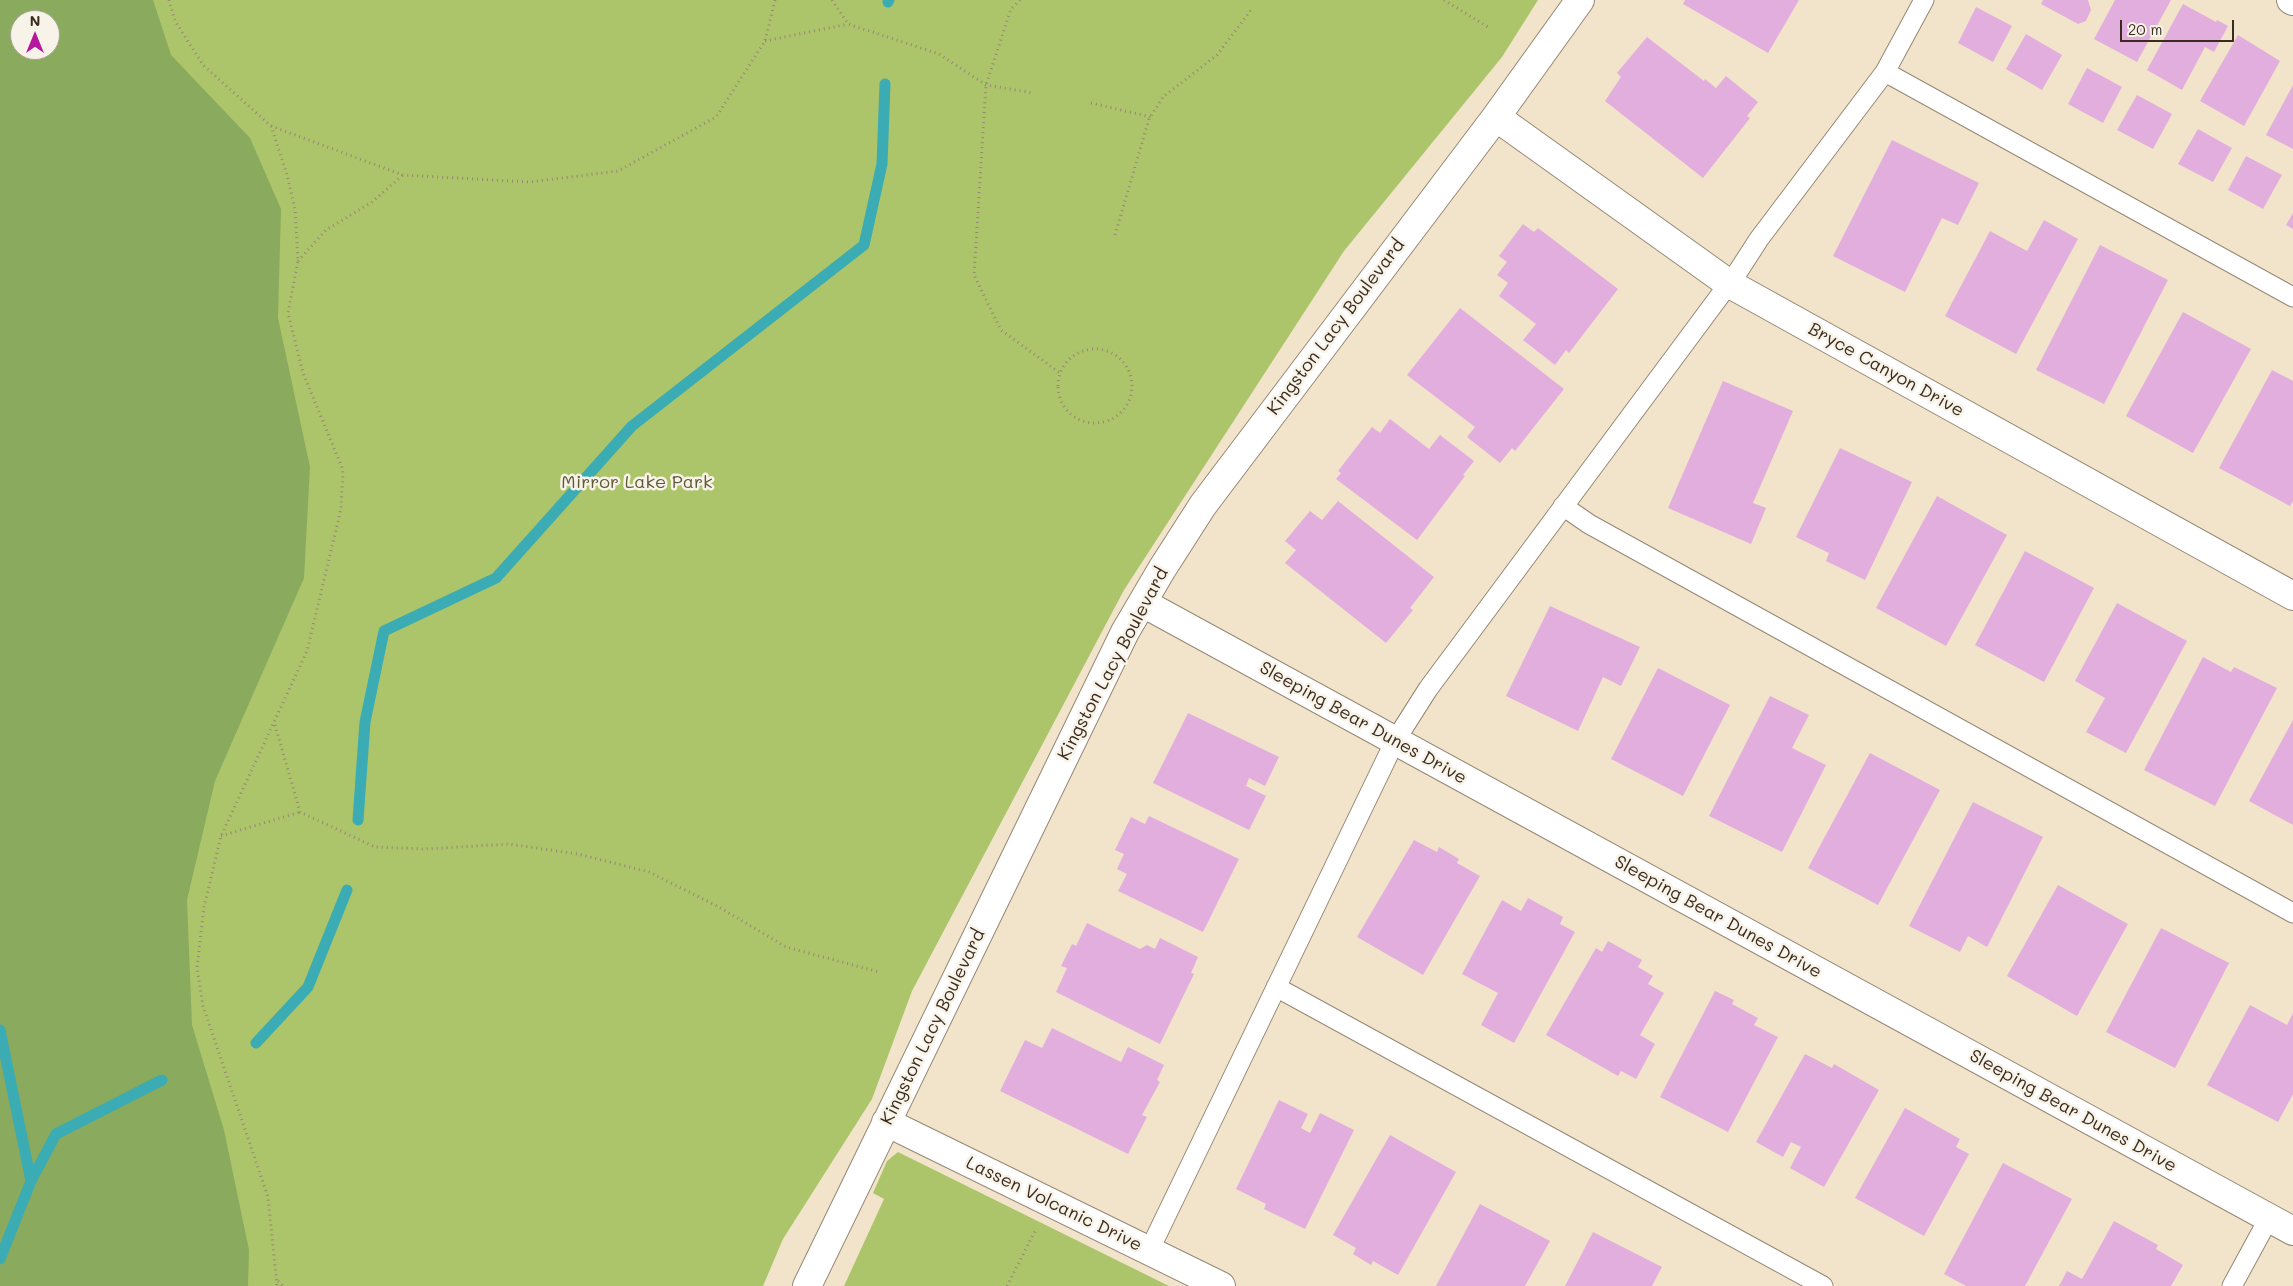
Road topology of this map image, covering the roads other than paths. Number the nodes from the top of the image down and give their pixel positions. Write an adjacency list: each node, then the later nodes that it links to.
1 (1580, 0): 4 (street, Kingston Lacy Boulevard)
2 (1924, 0): 3 (lane)
3 (1885, 72): 5 (lane); 6 (lane)
4 (1496, 117): 5 (street, Bryce Canyon Drive); 9 (street, Kingston Lacy Boulevard)
5 (1728, 283): 7 (lane); 8 (street, Bryce Canyon Drive)
6 (2293, 297)
7 (1563, 506): 10 (lane); 11 (lane)
8 (2293, 596)
9 (1143, 603): 10 (street, Sleeping Bear Dunes Drive); 13 (street, Kingston Lacy Boulevard)
10 (1395, 741): 12 (lane); 14 (street, Sleeping Bear Dunes Drive)
11 (2293, 913)
12 (1276, 987): 16 (lane); 19 (lane)
13 (886, 1122): 16 (street, Lassen Volcanic Drive); 17 (street, Kingston Lacy Boulevard)
14 (2269, 1218): 15 (street, Sleeping Bear Dunes Drive); 20 (lane)
15 (2293, 1231)
16 (1149, 1251): 18 (street, Lassen Volcanic Drive)
17 (807, 1286)
18 (1221, 1286)
19 (1823, 1286)
20 (2232, 1286)

